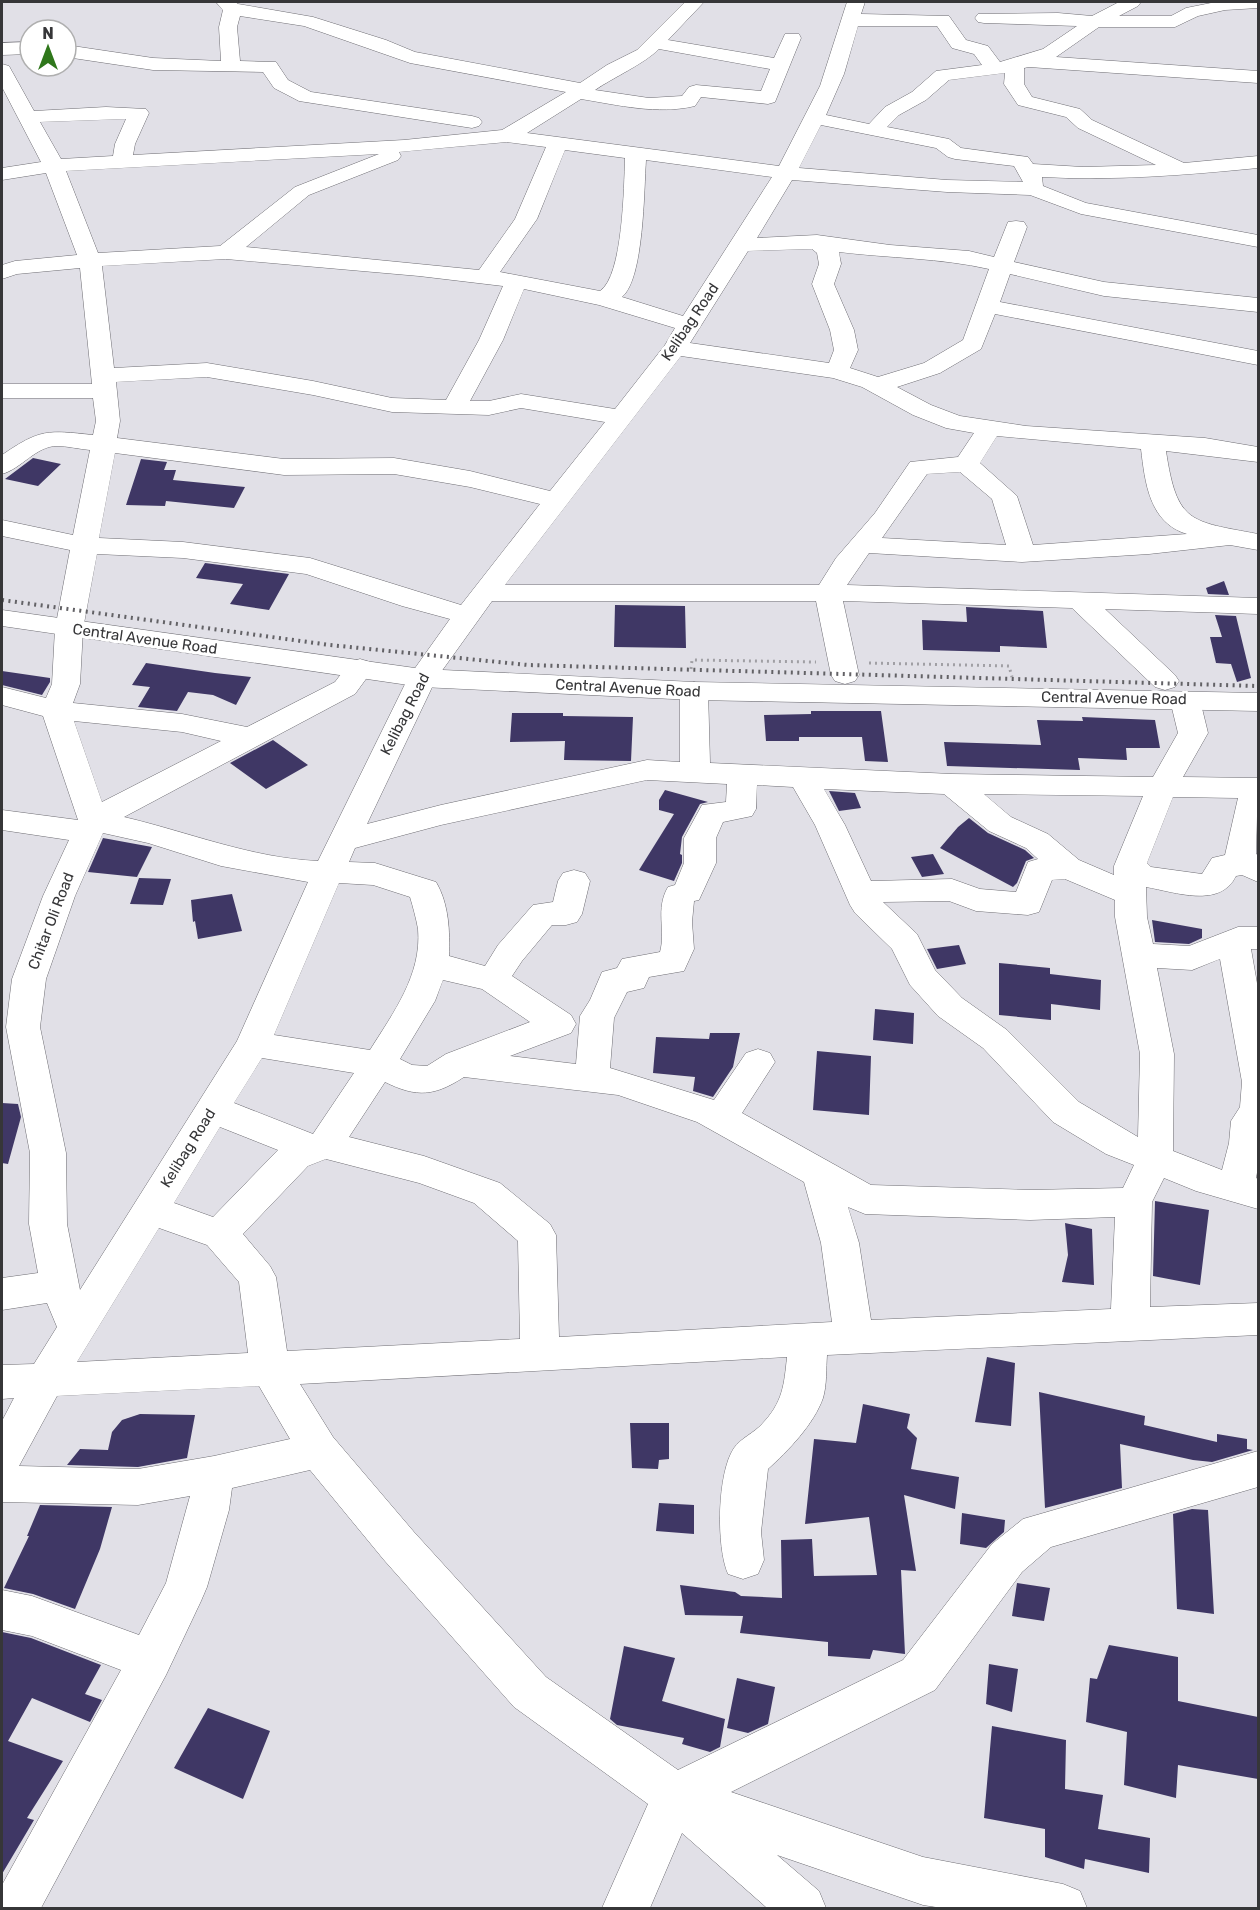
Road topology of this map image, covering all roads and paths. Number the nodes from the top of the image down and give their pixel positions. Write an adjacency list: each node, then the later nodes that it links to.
1 (1132, 2): 8 (street)
2 (687, 3): 13 (street)
3 (1227, 3): 4 (street); 10 (street)
4 (1258, 3)
5 (229, 5): 19 (street); 23 (street)
6 (853, 11): 18 (street); 26 (street, Kelibag Road)
7 (984, 18): 8 (street)
8 (1095, 22): 9 (street); 10 (street)
9 (1076, 35): 12 (street); 18 (street)
10 (1176, 36): 21 (street)
11 (792, 38): 17 (street)
12 (1103, 40)
13 (654, 43): 17 (street); 23 (street)
14 (18, 48): 15 (street)
15 (2, 49)
16 (78, 53): 19 (street)
17 (781, 65): 23 (street)
18 (1013, 65): 21 (street); 29 (street); 38 (street)
19 (231, 67): 24 (street)
20 (2, 70): 25 (street)
21 (1176, 72): 22 (street)
22 (1258, 77)
23 (579, 91): 27 (street)
24 (341, 102): 28 (street); 33 (street)
25 (27, 117): 35 (street); 37 (street)
26 (815, 117): 29 (street); 39 (street, Kelibag Road)
27 (536, 119): 28 (street); 30 (street)
28 (472, 122): 31 (street)
29 (873, 131): 41 (street)
30 (507, 136): 31 (street); 32 (street)
31 (442, 142): 33 (street); 46 (street)
32 (558, 143): 34 (street); 50 (street)
33 (302, 152): 35 (street)
34 (636, 153): 39 (street); 52 (street)
35 (122, 162): 37 (street)
36 (1258, 162): 38 (street)
37 (54, 166): 40 (street); 47 (street)
38 (1179, 168): 41 (street)
39 (787, 173): 41 (street); 45 (street, Kelibag Road)
40 (2, 174)
41 (1030, 180): 43 (street)
42 (1016, 227): 48 (street)
43 (1258, 241)
44 (817, 242): 45 (street); 48 (street); 57 (street)
45 (740, 245): 55 (street, Kelibag Road)
46 (226, 252): 47 (street); 50 (street)
47 (90, 260): 49 (street); 58 (street)
48 (1002, 266): 53 (street); 54 (street)
49 (2, 272)
50 (486, 277): 51 (street)
51 (516, 281): 52 (street); 61 (street)
52 (604, 299): 55 (street)
53 (1258, 305)
54 (987, 306): 56 (street); 59 (street)
55 (682, 337): 57 (street); 62 (street, Kelibag Road)
56 (1258, 358)
57 (837, 371): 59 (street)
58 (104, 384): 60 (street); 61 (street); 65 (street)
59 (877, 386): 63 (street)
60 (2, 391)
61 (454, 408): 62 (street)
62 (620, 417): 69 (street, Kelibag Road)
63 (990, 428): 64 (street); 67 (street)
64 (1152, 442): 66 (street); 71 (street)
65 (104, 444): 68 (street); 69 (street); 73 (street)
66 (1258, 454)
67 (966, 464): 74 (street); 75 (street)
68 (2, 466)
69 (556, 500): 79 (street, Kelibag Road)
70 (2, 528): 73 (street)
71 (1230, 537): 72 (street); 75 (street)
72 (1258, 542)
73 (85, 545): 79 (street); 82 (street)
74 (862, 545): 75 (street); 76 (street)
75 (1023, 554)
76 (828, 593): 78 (street); 79 (street); 85 (street)
77 (2, 599): 82 (street)
78 (1081, 602): 80 (street); 87 (street)
79 (475, 604): 83 (street, Kelibag Road)
80 (1258, 606)
81 (2, 618): 82 (street, Central Avenue Road)
82 (71, 620): 83 (street); 84 (street, Central Avenue Road); 91 (street)
83 (429, 667): 84 (street, Central Avenue Road); 85 (street); 88 (street, Central Avenue Road); 101 (street, Kelibag Road)
84 (360, 668): 92 (street)
85 (845, 675): 87 (street)
86 (1258, 685): 87 (street)
87 (1175, 690): 88 (street, Central Avenue Road); 90 (street, Central Avenue Road); 97 (street)
88 (694, 691): 93 (street)
89 (2, 697): 91 (street)
90 (1258, 702)
91 (56, 711): 92 (street); 100 (street)
92 (253, 738): 100 (street)
93 (695, 772): 94 (street); 101 (street)
94 (742, 774): 95 (street); 117 (street)
95 (803, 778): 96 (street); 107 (street)
96 (952, 784): 97 (street); 103 (street)
97 (1162, 787): 98 (street); 105 (street)
98 (1257, 789): 102 (street)
99 (2, 820): 100 (street)
100 (91, 826): 104 (street); 111 (street, Chitar Oli Road)
101 (343, 841): 104 (street, Kelibag Road)
102 (1253, 867): 105 (street)
103 (1068, 868): 105 (street); 107 (street)
104 (328, 872): 110 (street); 113 (street, Kelibag Road)
105 (1130, 880): 109 (street)
106 (574, 881): 112 (street)
107 (860, 892): 123 (street)
108 (1246, 939): 109 (street); 118 (street)
109 (1138, 955): 123 (street)
110 (431, 968): 112 (street); 116 (street)
111 (15, 979): 129 (street, Chitar Oli Road)
112 (493, 980): 115 (street)
113 (254, 1044): 116 (street); 120 (street, Kelibag Road)
114 (758, 1062): 121 (street)
115 (458, 1063): 116 (street); 117 (street)
116 (379, 1064): 122 (street)
117 (592, 1078): 121 (street)
118 (1258, 1079)
119 (1258, 1085): 125 (street)
120 (212, 1109): 122 (street); 127 (street, Kelibag Road)
121 (720, 1118): 124 (street)
122 (319, 1147): 128 (street); 136 (street)
123 (1155, 1159): 125 (street); 126 (street)
124 (820, 1174): 126 (street); 134 (street)
125 (1252, 1192)
126 (1134, 1202): 132 (street)
127 (150, 1210): 128 (street); 133 (street, Kelibag Road)
128 (220, 1234): 137 (street)
129 (59, 1286): 130 (street); 133 (street, Chitar Oli Road)
130 (2, 1294)
131 (1258, 1319): 132 (street)
132 (1130, 1324): 134 (street)
133 (77, 1328): 138 (street, Kelibag Road)
134 (854, 1337): 135 (street)
135 (809, 1339): 136 (street); 145 (street)
136 (540, 1354): 137 (street)
137 (270, 1369): 138 (street); 140 (street)
138 (46, 1378): 139 (street); 141 (street, Kelibag Road)
139 (2, 1382)
140 (319, 1450): 143 (street); 148 (street)
141 (2, 1459)
142 (1258, 1469): 148 (street)
143 (214, 1474): 144 (street); 147 (street)
144 (2, 1484)
145 (743, 1560)
146 (2, 1610): 147 (street)
147 (150, 1660): 149 (street)
148 (675, 1796): 150 (street); 151 (street); 152 (street)
149 (15, 1908)
150 (626, 1908)
151 (802, 1908)
152 (1063, 1908)

